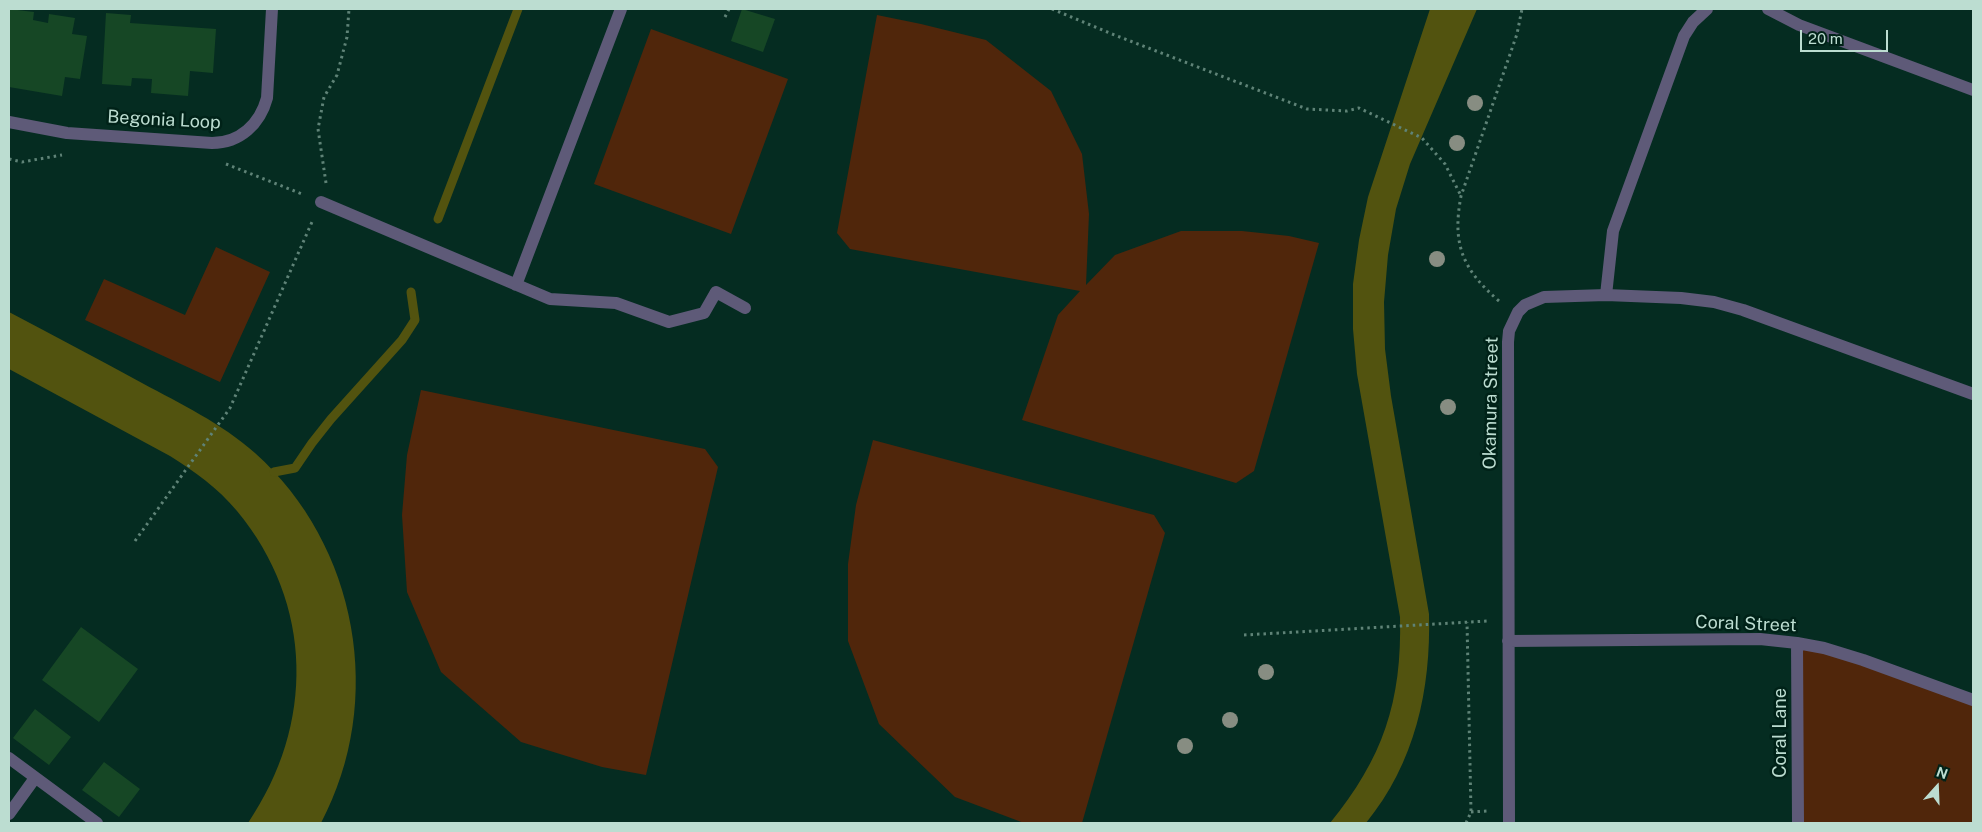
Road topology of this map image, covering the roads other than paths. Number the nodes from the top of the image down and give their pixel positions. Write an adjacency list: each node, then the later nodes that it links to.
1 (272, 9): 6 (street, Begonia Loop)
2 (621, 9): 8 (street)
3 (1707, 9): 9 (street)
4 (1768, 9): 5 (street)
5 (1973, 90)
6 (9, 122)
7 (321, 202): 8 (street)
8 (516, 285): 10 (street)
9 (1606, 295): 11 (street, Okamura Street); 12 (street, Okamura Street)
10 (745, 308)
11 (1973, 394)
12 (1508, 641): 13 (street, Coral Street); 19 (street, Okamura Street)
13 (1797, 643): 14 (street, Coral Street); 20 (street, Coral Lane)
14 (1973, 700)
15 (9, 758): 16 (street)
16 (35, 778): 17 (street); 18 (street)
17 (9, 814)
18 (97, 823)
19 (1509, 823)
20 (1798, 823)

